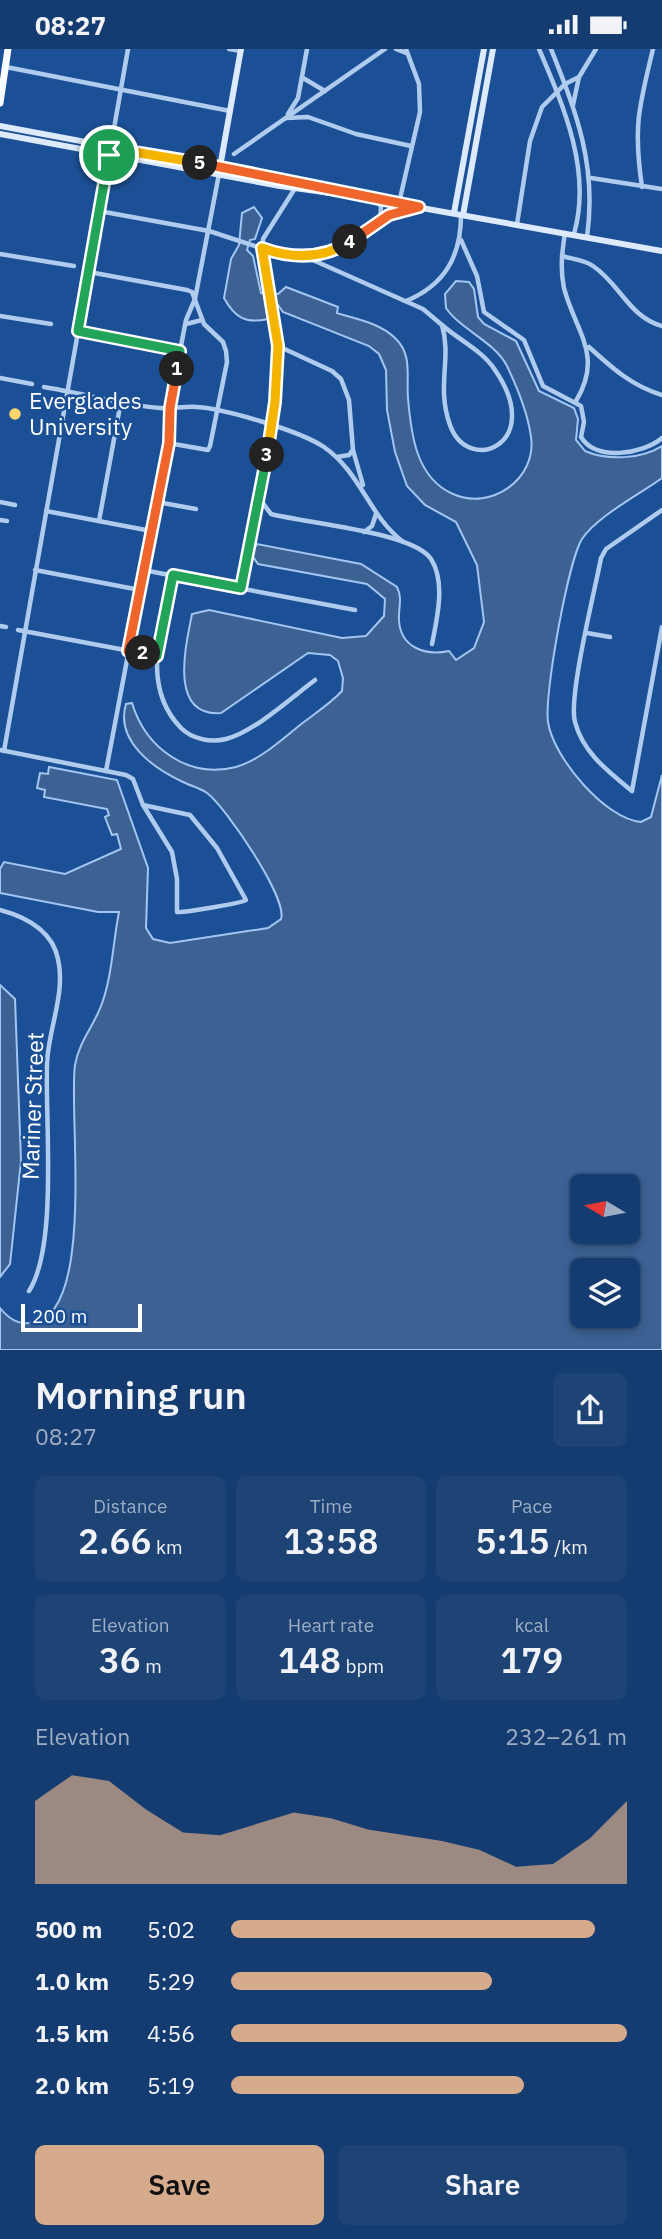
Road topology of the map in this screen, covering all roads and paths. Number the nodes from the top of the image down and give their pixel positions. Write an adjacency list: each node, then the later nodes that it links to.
1 (8, 49): 15 (main road)
2 (128, 49): 19 (street)
3 (229, 49): 13 (street)
4 (307, 49): 17 (street)
5 (385, 49): 20 (street)
6 (396, 49): 14 (street)
7 (484, 49): 40 (street)
8 (494, 49): 40 (street)
9 (539, 49): 21 (street)
10 (551, 49): 18 (street)
11 (596, 49): 16 (street)
12 (653, 49): 34 (street)
13 (241, 50): 24 (street)
14 (406, 51): 28 (street)
15 (5, 67): 19 (street); 22 (main road)
16 (579, 77): 18 (street); 23 (street)
17 (303, 78): 20 (street); 25 (street)
18 (565, 84): 21 (street); 23 (street)
19 (121, 91): 24 (street); 29 (street)
20 (325, 91): 25 (street)
21 (558, 92): 42 (street); 45 (street)
22 (0, 103)
23 (573, 105): 32 (street)
24 (230, 111): 31 (street)
25 (285, 118): 28 (street); 30 (street)
26 (0, 126): 29 (street)
27 (0, 134): 29 (street)
28 (411, 146): 37 (street)
29 (110, 151): 31 (street); 39 (street)
30 (234, 154)
31 (219, 171): 33 (street); 43 (street)
32 (591, 178): 34 (street); 46 (street)
33 (297, 185): 36 (street); 48 (street)
34 (642, 187): 35 (street)
35 (662, 189)
36 (377, 200): 37 (street); 41 (street)
37 (399, 203): 38 (street)
38 (419, 207): 40 (street); 41 (street)
39 (99, 211): 43 (street); 54 (street)
40 (459, 214): 42 (street); 47 (street)
41 (380, 221): 52 (street)
42 (517, 225): 44 (street)
43 (209, 231): 48 (street); 56 (street)
44 (565, 232): 45 (street); 51 (street)
45 (574, 234): 46 (street)
46 (587, 237): 49 (street)
47 (461, 240): 55 (street); 75 (street)
48 (262, 248): 52 (street); 66 (street)
49 (662, 251)
50 (0, 254): 53 (street)
51 (562, 255): 64 (street); 67 (street)
52 (306, 257): 57 (street)
53 (74, 267)
54 (89, 272): 56 (street); 65 (street)
55 (424, 293): 57 (street); 58 (street)
56 (195, 299): 60 (street); 62 (street)
57 (406, 301): 58 (street)
58 (423, 309): 63 (street)
59 (0, 316): 61 (street)
60 (202, 320): 62 (street); 77 (street)
61 (51, 324)
62 (186, 324): 68 (street)
63 (442, 325): 63 (street)
64 (662, 326)
65 (78, 331): 68 (street); 72 (street)
66 (278, 346): 78 (street); 81 (street)
67 (588, 346): 73 (street); 75 (street)
68 (180, 351): 76 (street)
69 (0, 378): 70 (street)
70 (32, 384)
71 (44, 387): 72 (street)
72 (67, 391): 74 (street); 90 (street)
73 (662, 395)
74 (121, 401): 76 (street); 94 (street)
75 (576, 401): 79 (street)
76 (170, 408): 77 (street); 80 (street)
77 (216, 410): 78 (street); 80 (street)
78 (273, 425): 82 (street); 84 (street)
79 (662, 438)
80 (169, 443): 86 (street)
81 (353, 450): 82 (street); 83 (street)
82 (336, 457): 83 (street)
83 (365, 490): 91 (street)
84 (259, 498): 96 (street); 101 (street)
85 (0, 502): 87 (street)
86 (157, 502): 88 (street); 95 (street)
87 (15, 505)
88 (196, 509)
89 (662, 510): 106 (street)
90 (46, 511): 94 (street); 99 (street)
91 (376, 513): 96 (street); 97 (street)
92 (0, 520): 93 (street)
93 (7, 521)
94 (99, 521): 95 (street)
95 (151, 530): 98 (street)
96 (363, 532): 97 (street)
97 (402, 541): 108 (street)
98 (143, 570): 100 (street); 102 (street)
99 (35, 571): 102 (street); 105 (street)
100 (173, 575): 101 (street); 110 (street)
101 (241, 588): 103 (street)
102 (139, 590): 109 (street)
103 (355, 610)
104 (662, 627): 106 (street)
105 (21, 630): 109 (street); 112 (street)
106 (587, 633): 107 (street)
107 (610, 637)
108 (432, 644)
109 (128, 651): 110 (street); 113 (street)
110 (157, 656): 111 (street)
111 (315, 680)
112 (2, 750): 113 (street)
113 (106, 771): 114 (street)
114 (143, 805): 114 (street)
115 (0, 910): 116 (street, Mariner Street)
116 (29, 1291)

